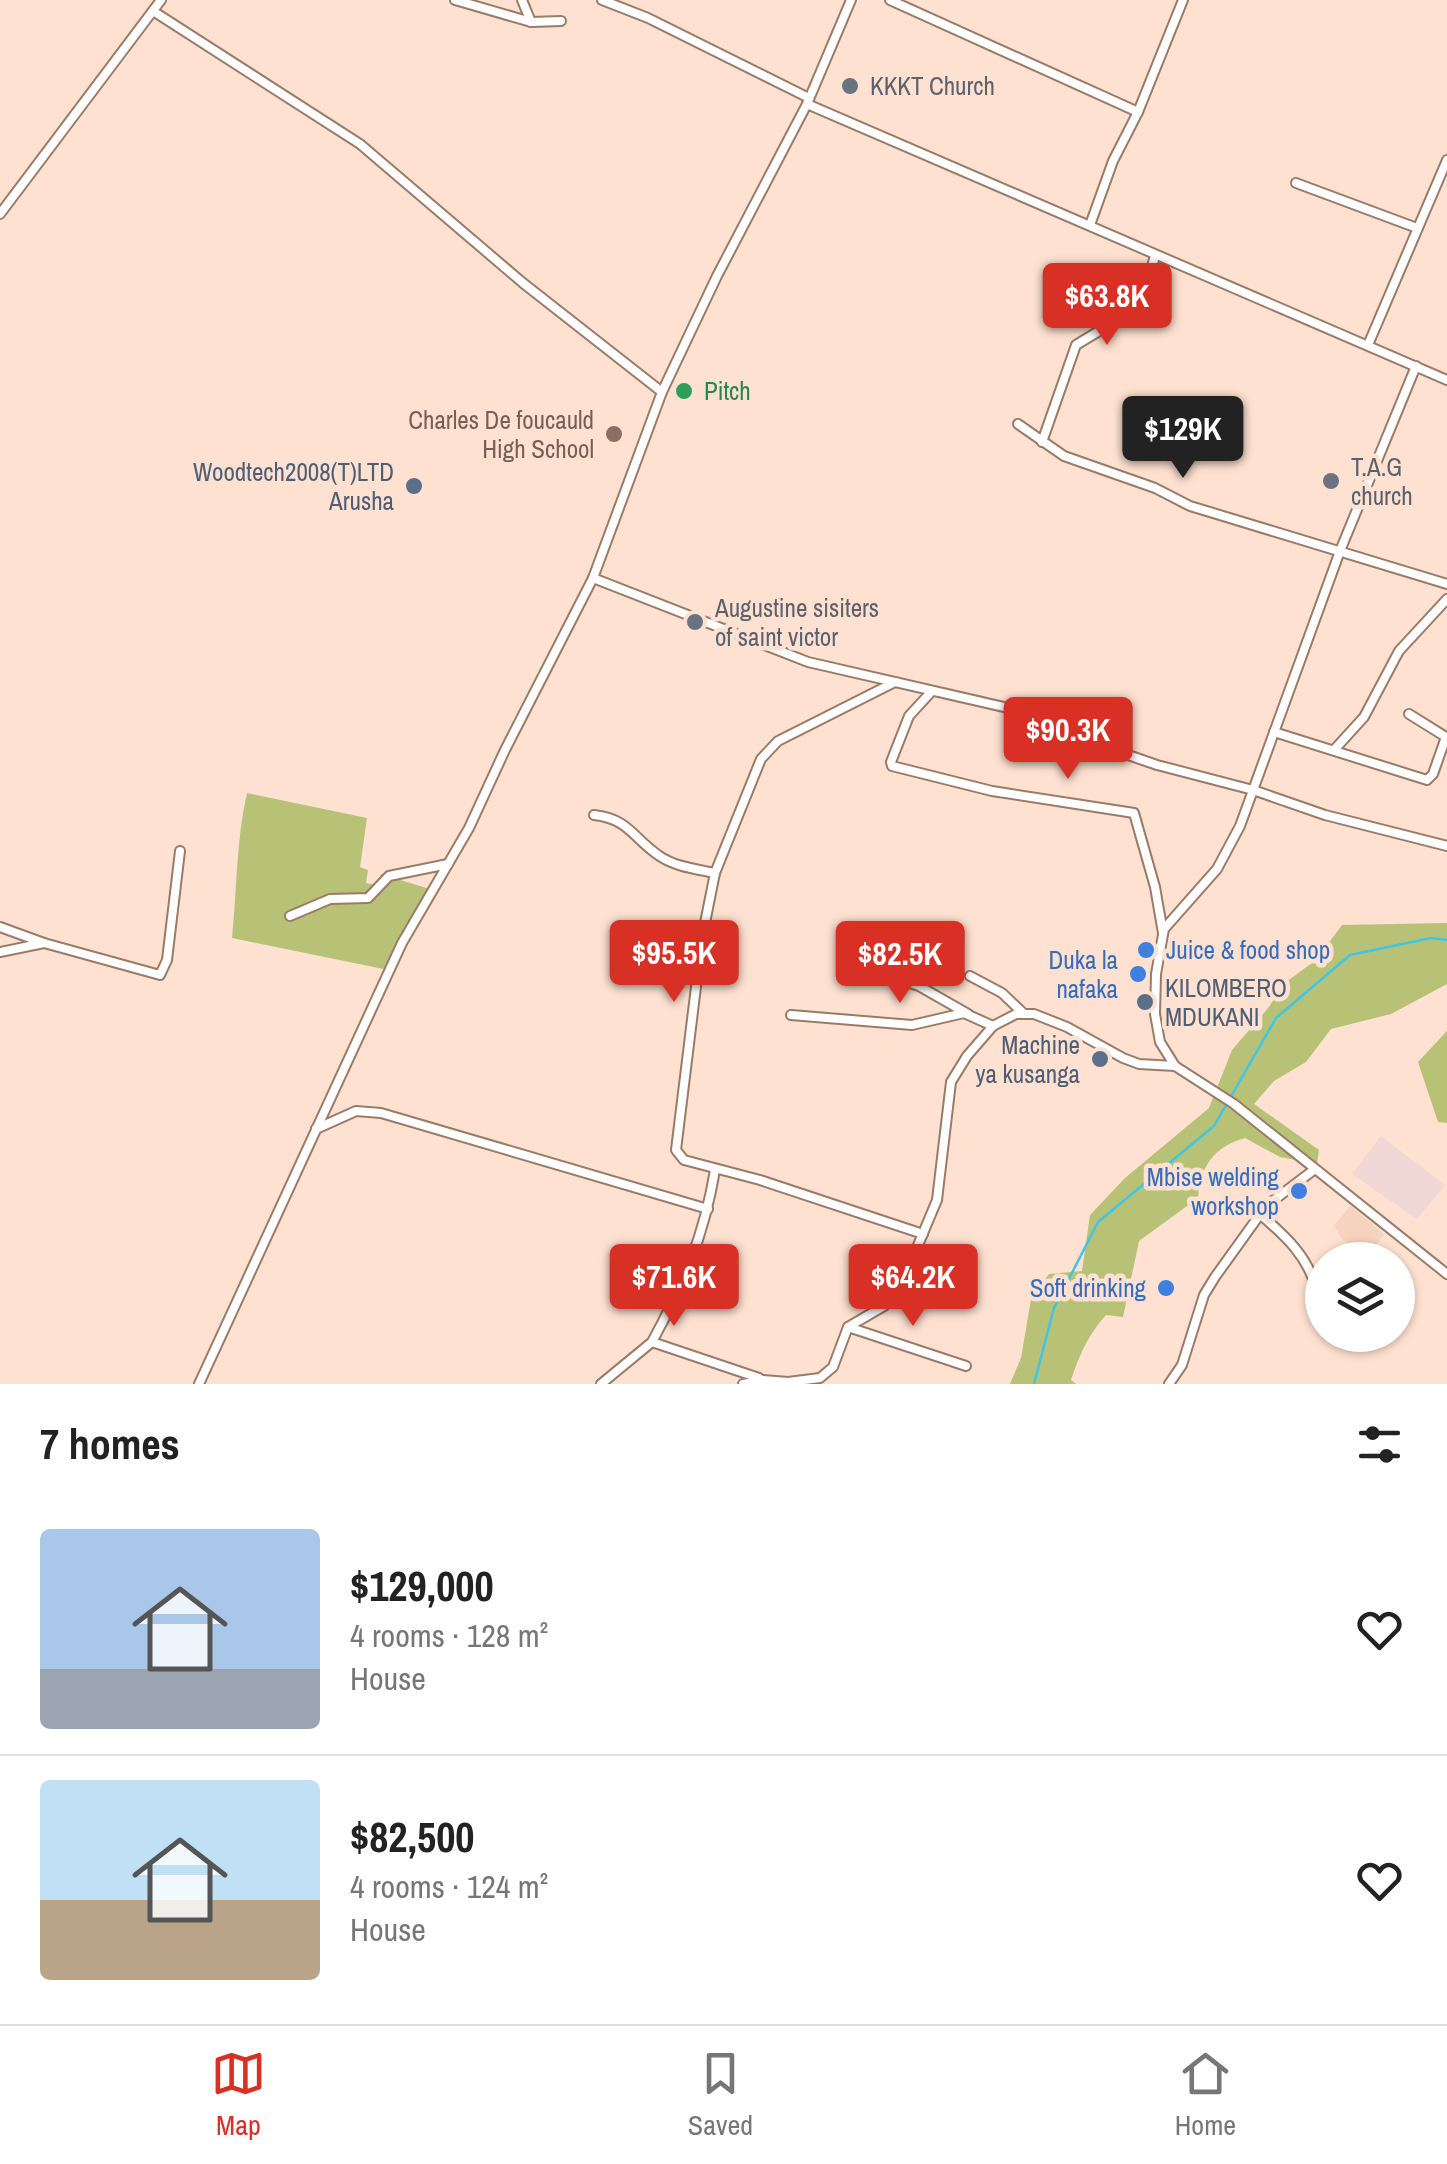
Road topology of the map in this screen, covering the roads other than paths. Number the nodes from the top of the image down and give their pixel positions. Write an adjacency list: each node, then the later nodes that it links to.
1 (161, 0): 8 (street)
2 (454, 0): 10 (street)
3 (522, 0): 10 (street)
4 (602, 0): 11 (street)
5 (852, 0): 11 (street)
6 (890, 0): 12 (street)
7 (1183, 0): 12 (street)
8 (153, 11): 15 (street); 22 (street)
9 (561, 21): 10 (street)
10 (531, 22)
11 (808, 101): 16 (street); 22 (street)
12 (1138, 112): 16 (street)
13 (1447, 160): 17 (street)
14 (1296, 183): 17 (street)
15 (0, 214)
16 (1090, 225): 18 (street)
17 (1417, 228): 19 (street)
18 (1155, 256): 19 (street); 24 (street)
19 (1368, 345): 20 (street)
20 (1416, 366): 21 (street); 25 (street)
21 (1447, 380)
22 (662, 392): 26 (street)
23 (1018, 424): 24 (street)
24 (1042, 442): 25 (street)
25 (1340, 551): 27 (street); 32 (street)
26 (593, 578): 29 (street); 38 (street)
27 (1447, 584)
28 (1447, 599): 33 (street)
29 (895, 682): 30 (street); 39 (street)
30 (932, 691): 34 (street); 42 (street)
31 (1409, 714): 33 (street)
32 (1274, 732): 33 (street); 34 (street)
33 (1334, 750)
34 (1253, 790): 36 (street); 42 (street)
35 (594, 815): 39 (street)
36 (1447, 846)
37 (180, 850): 43 (street)
38 (448, 864): 40 (street); 52 (street)
39 (716, 872): 54 (street)
40 (290, 916)
41 (0, 927): 43 (street)
42 (1163, 933): 51 (street)
43 (44, 943): 44 (street)
44 (0, 952)
45 (847, 963): 48 (street)
46 (970, 976): 47 (street)
47 (1022, 1013): 50 (street); 51 (street)
48 (968, 1014): 49 (street); 50 (street)
49 (790, 1016)
50 (992, 1026): 57 (street)
51 (1175, 1066): 53 (street)
52 (316, 1129): 55 (street); 64 (street)
53 (1315, 1169): 56 (street); 59 (street)
54 (715, 1170): 55 (street); 57 (street)
55 (708, 1209): 61 (street)
56 (1260, 1214): 58 (street); 67 (street)
57 (923, 1234): 60 (street)
58 (1305, 1261)
59 (1447, 1274)
60 (848, 1327): 62 (street); 63 (street)
61 (652, 1342): 63 (street); 65 (street)
62 (966, 1366)
63 (763, 1380): 66 (street)
64 (199, 1384)
65 (601, 1384)
66 (744, 1384)
67 (1169, 1384)

